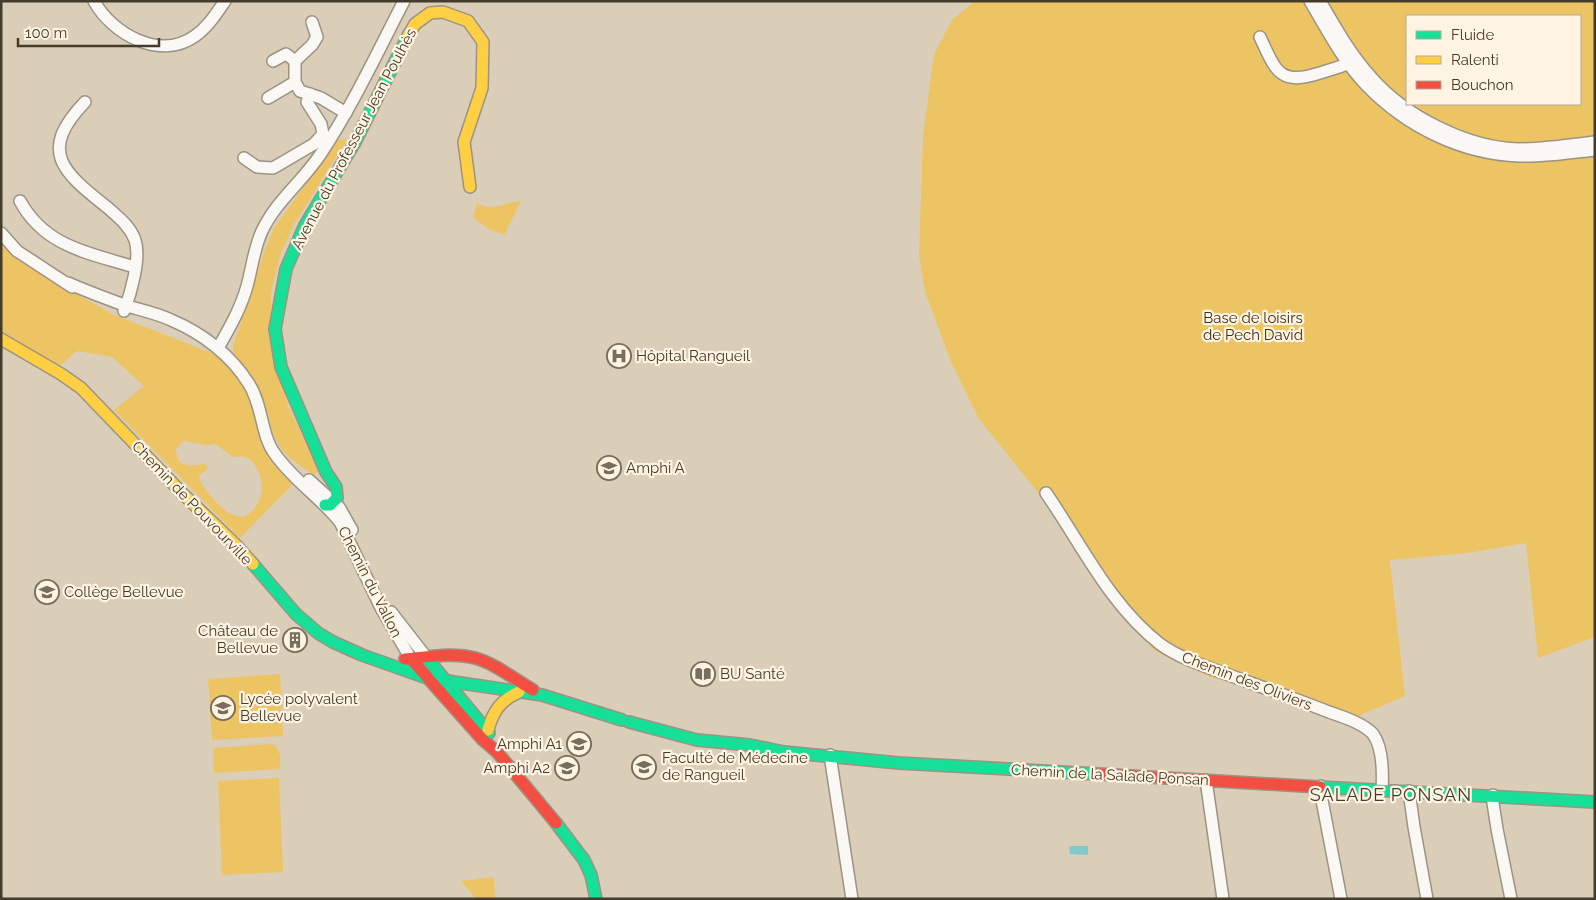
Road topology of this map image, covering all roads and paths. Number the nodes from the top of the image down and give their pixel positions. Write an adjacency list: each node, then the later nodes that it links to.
1 (94, 1): 2 (street)
2 (225, 1)
3 (404, 1): 15 (street)
4 (1310, 1): 10 (street)
5 (1320, 1): 10 (street)
6 (312, 22): 9 (street)
7 (1260, 37): 10 (street)
8 (273, 61): 9 (street)
9 (295, 61): 11 (street)
10 (1352, 62): 16 (street); 17 (street)
11 (295, 82): 12 (street); 13 (street)
12 (310, 94): 15 (street); 18 (street)
13 (268, 98)
14 (85, 102): 22 (street)
15 (346, 113): 25 (street)
16 (1595, 142)
17 (1595, 150)
18 (244, 158)
19 (470, 186): 27 (street, Avenue du Professeur Jean Poulhès)
20 (20, 201): 22 (street)
21 (1, 233): 23 (street, Chemin du Vallon)
22 (135, 266): 23 (street)
23 (124, 309): 25 (street, Chemin du Vallon)
24 (1, 339): 30 (street, Chemin de Pouvourville)
25 (218, 348): 27 (street, Chemin du Vallon)
26 (1046, 493): 40 (street, Chemin des Oliviers)
27 (325, 500): 28 (street, Chemin du Vallon); 29 (street, Chemin du Vallon)
28 (426, 657): 29 (street, Chemin de Pouvourville); 32 (street); 34 (street, Chemin de la Salade Ponsan)
29 (411, 659): 30 (street, Chemin de Pouvourville); 31 (street)
30 (384, 662): 31 (street, Chemin de Pouvourville)
31 (427, 678): 32 (street, Chemin de Pouvourville); 36 (street)
32 (445, 680): 33 (street, Chemin de la Salade Ponsan); 35 (street)
33 (520, 692): 34 (street, Chemin de la Salade Ponsan); 35 (street)
34 (542, 695): 37 (street, Chemin de la Salade Ponsan)
35 (488, 730): 36 (street)
36 (497, 752): 44 (street)
37 (830, 755): 38 (street, Chemin de la Salade Ponsan); 45 (street)
38 (1206, 780): 39 (street, Chemin de la Salade Ponsan); 46 (street)
39 (1321, 786): 40 (street, Chemin de la Salade Ponsan); 47 (street)
40 (1382, 790): 41 (street, Chemin de la Salade Ponsan)
41 (1408, 791): 42 (street, Chemin de la Salade Ponsan); 48 (street)
42 (1493, 795): 43 (street, Chemin de la Salade Ponsan); 49 (street)
43 (1595, 802)
44 (596, 899)
45 (852, 899)
46 (1223, 899)
47 (1341, 899)
48 (1428, 899)
49 (1511, 899)

